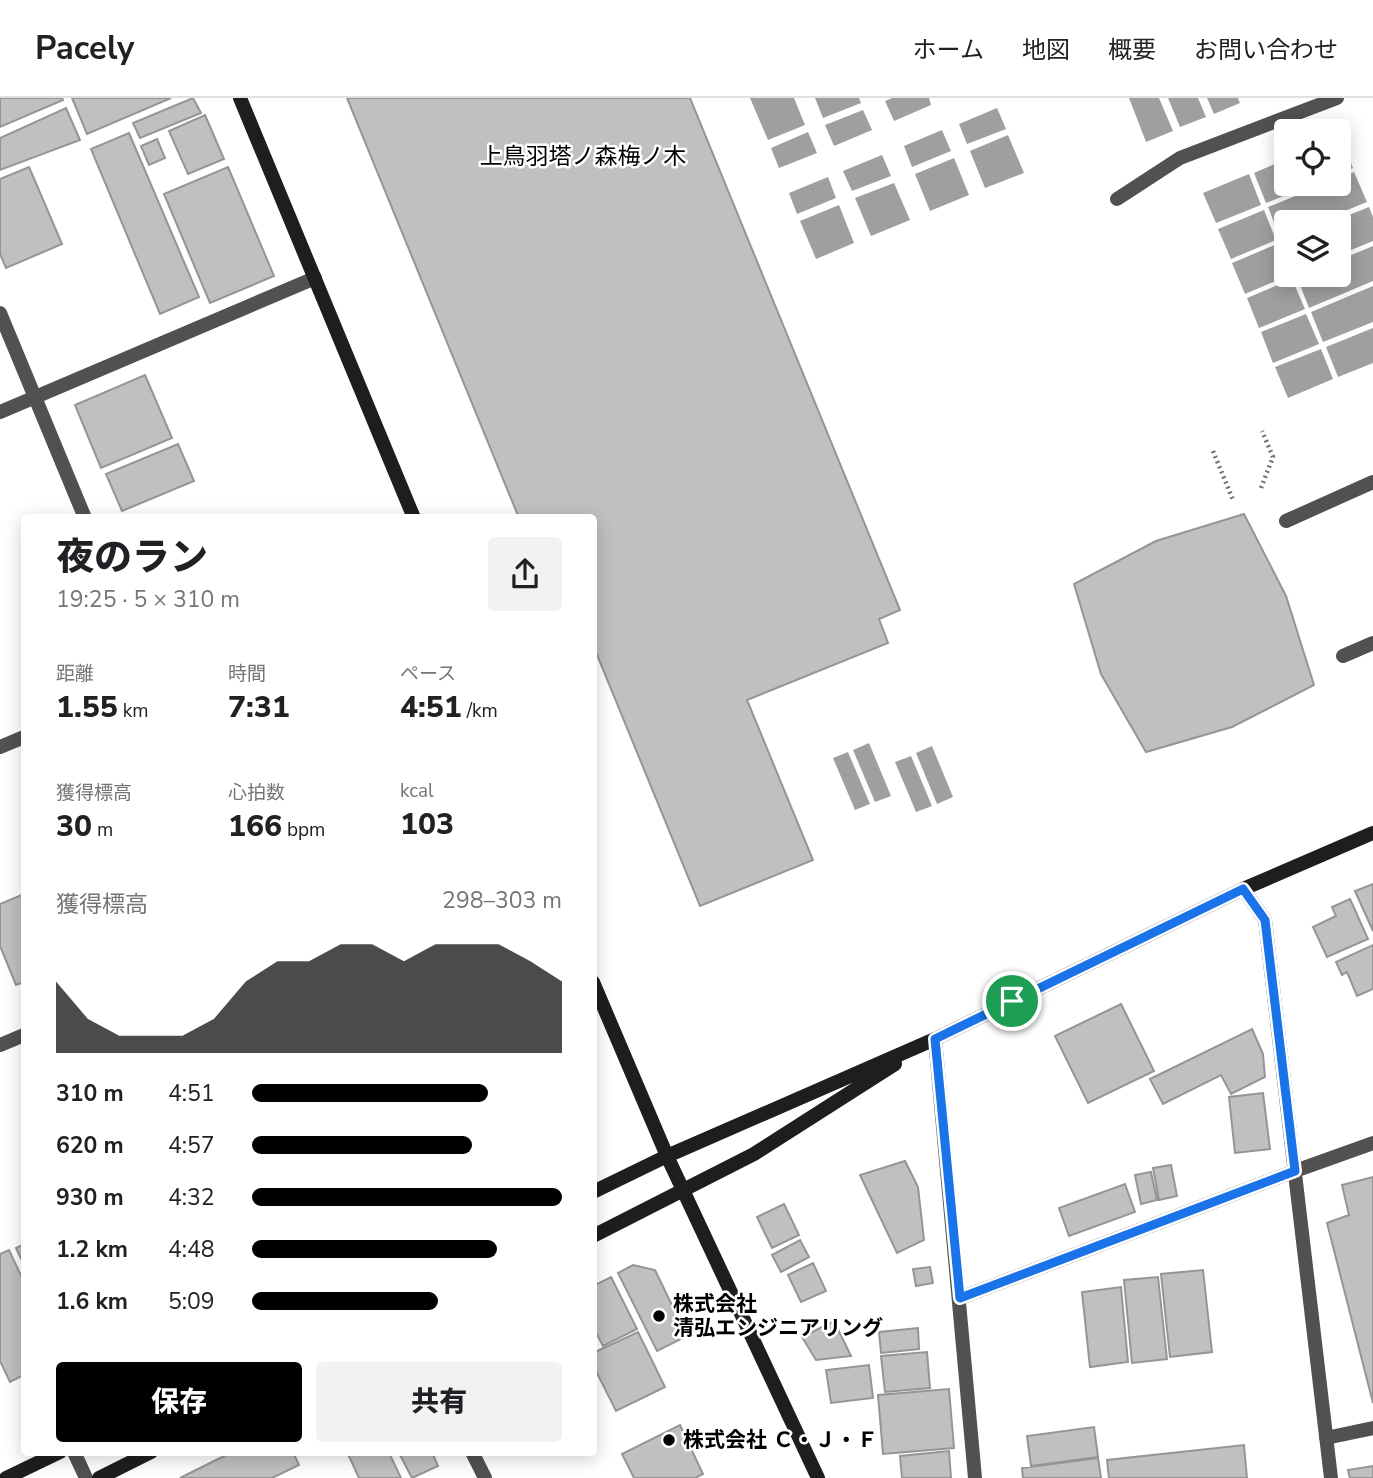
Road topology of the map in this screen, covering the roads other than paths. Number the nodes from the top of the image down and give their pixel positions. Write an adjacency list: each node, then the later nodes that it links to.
1 (240, 98): 4 (street)
2 (1337, 98): 3 (street)
3 (1117, 199)
4 (315, 278): 6 (street); 10 (street)
5 (0, 313): 6 (street)
6 (34, 396): 7 (street); 9 (street)
7 (0, 412)
8 (1373, 482): 11 (street)
9 (83, 514)
10 (412, 514)
11 (1286, 521)
12 (1373, 643): 13 (street)
13 (1343, 656)
14 (21, 738): 15 (street)
15 (0, 747)
16 (1373, 833): 17 (street)
17 (1243, 889): 20 (street); 24 (street)
18 (597, 991): 23 (street)
19 (21, 1036): 21 (street)
20 (935, 1039): 23 (street); 26 (street); 28 (street)
21 (0, 1045)
22 (1373, 1143): 24 (street)
23 (667, 1156): 25 (street); 26 (street)
24 (1295, 1171): 28 (street); 30 (street)
25 (597, 1190)
26 (683, 1192): 27 (street); 39 (street)
27 (597, 1234)
28 (960, 1298): 40 (street)
29 (1373, 1428): 30 (street)
30 (1326, 1437): 41 (street)
31 (52, 1456): 35 (street)
32 (76, 1456): 36 (street)
33 (143, 1456): 37 (street)
34 (474, 1456): 38 (street)
35 (6, 1478)
36 (86, 1478)
37 (99, 1478)
38 (485, 1478)
39 (818, 1478)
40 (975, 1478)
41 (1331, 1478)

